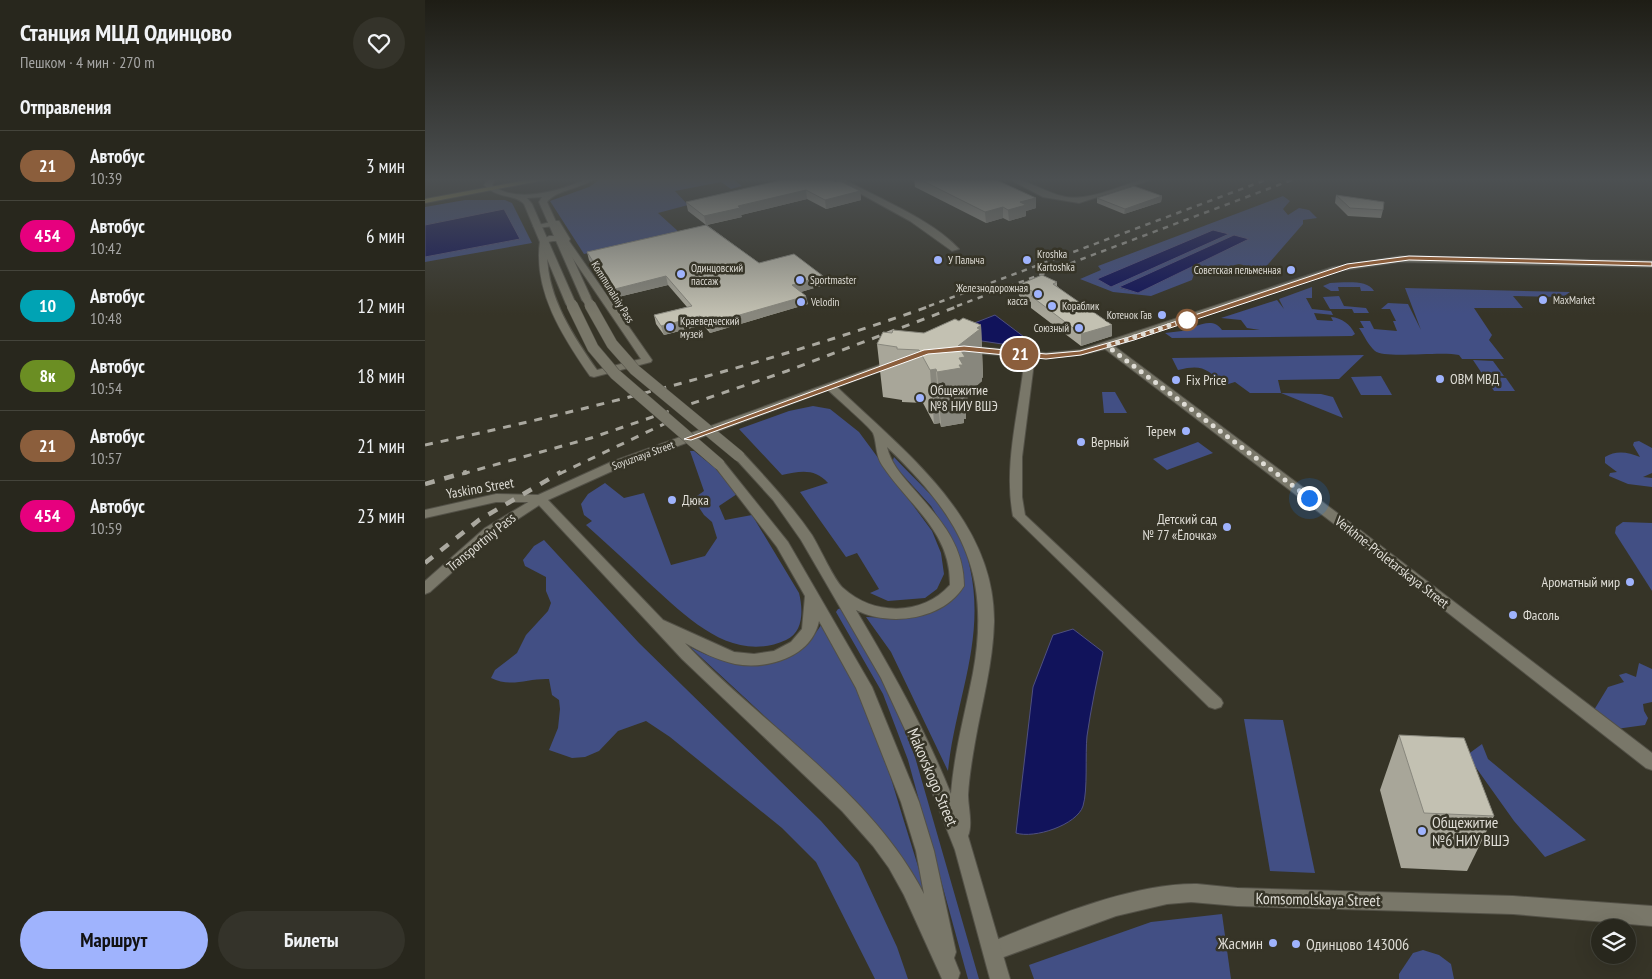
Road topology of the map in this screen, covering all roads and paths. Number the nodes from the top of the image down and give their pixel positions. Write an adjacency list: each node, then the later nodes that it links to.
1 (553, 223): 6 (street, Kommunalniy Pass)
2 (549, 224): 5 (street)
3 (557, 224): 8 (street)
4 (918, 224): 9 (street)
5 (537, 226): 7 (street)
6 (559, 236): 7 (street); 8 (street, Kommunalniy Pass); 19 (street, Makovskogo Street, bridge)
7 (544, 242): 8 (street, Kommunalniy Pass); 21 (street, Makovskogo Street, bridge)
8 (571, 248)
9 (955, 249)
10 (1652, 264): 11 (street)
11 (1107, 346): 13 (street); 24 (street, Verkhne-Proletarskaya Street)
12 (950, 349): 13 (street)
13 (1030, 355): 23 (street)
14 (906, 359): 15 (street, Soyuznaya Street)
15 (831, 387): 16 (street); 17 (street, Soyuznaya Street)
16 (878, 434): 19 (street); 25 (street)
17 (540, 500): 18 (street, Yaskino Street); 20 (street, Transportniy Pass); 22 (street)
18 (425, 514)
19 (835, 588): 25 (street, Makovskogo Street)
20 (425, 589)
21 (812, 594): 22 (street); 28 (street, Makovskogo Street)
22 (657, 622): 28 (street)
23 (1215, 703)
24 (1652, 763)
25 (963, 850): 27 (street, Makovskogo Street)
26 (1652, 916): 27 (street, Komsomolskaya Street)
27 (993, 951): 29 (street, Makovskogo Street)
28 (951, 976)
29 (1001, 979)

